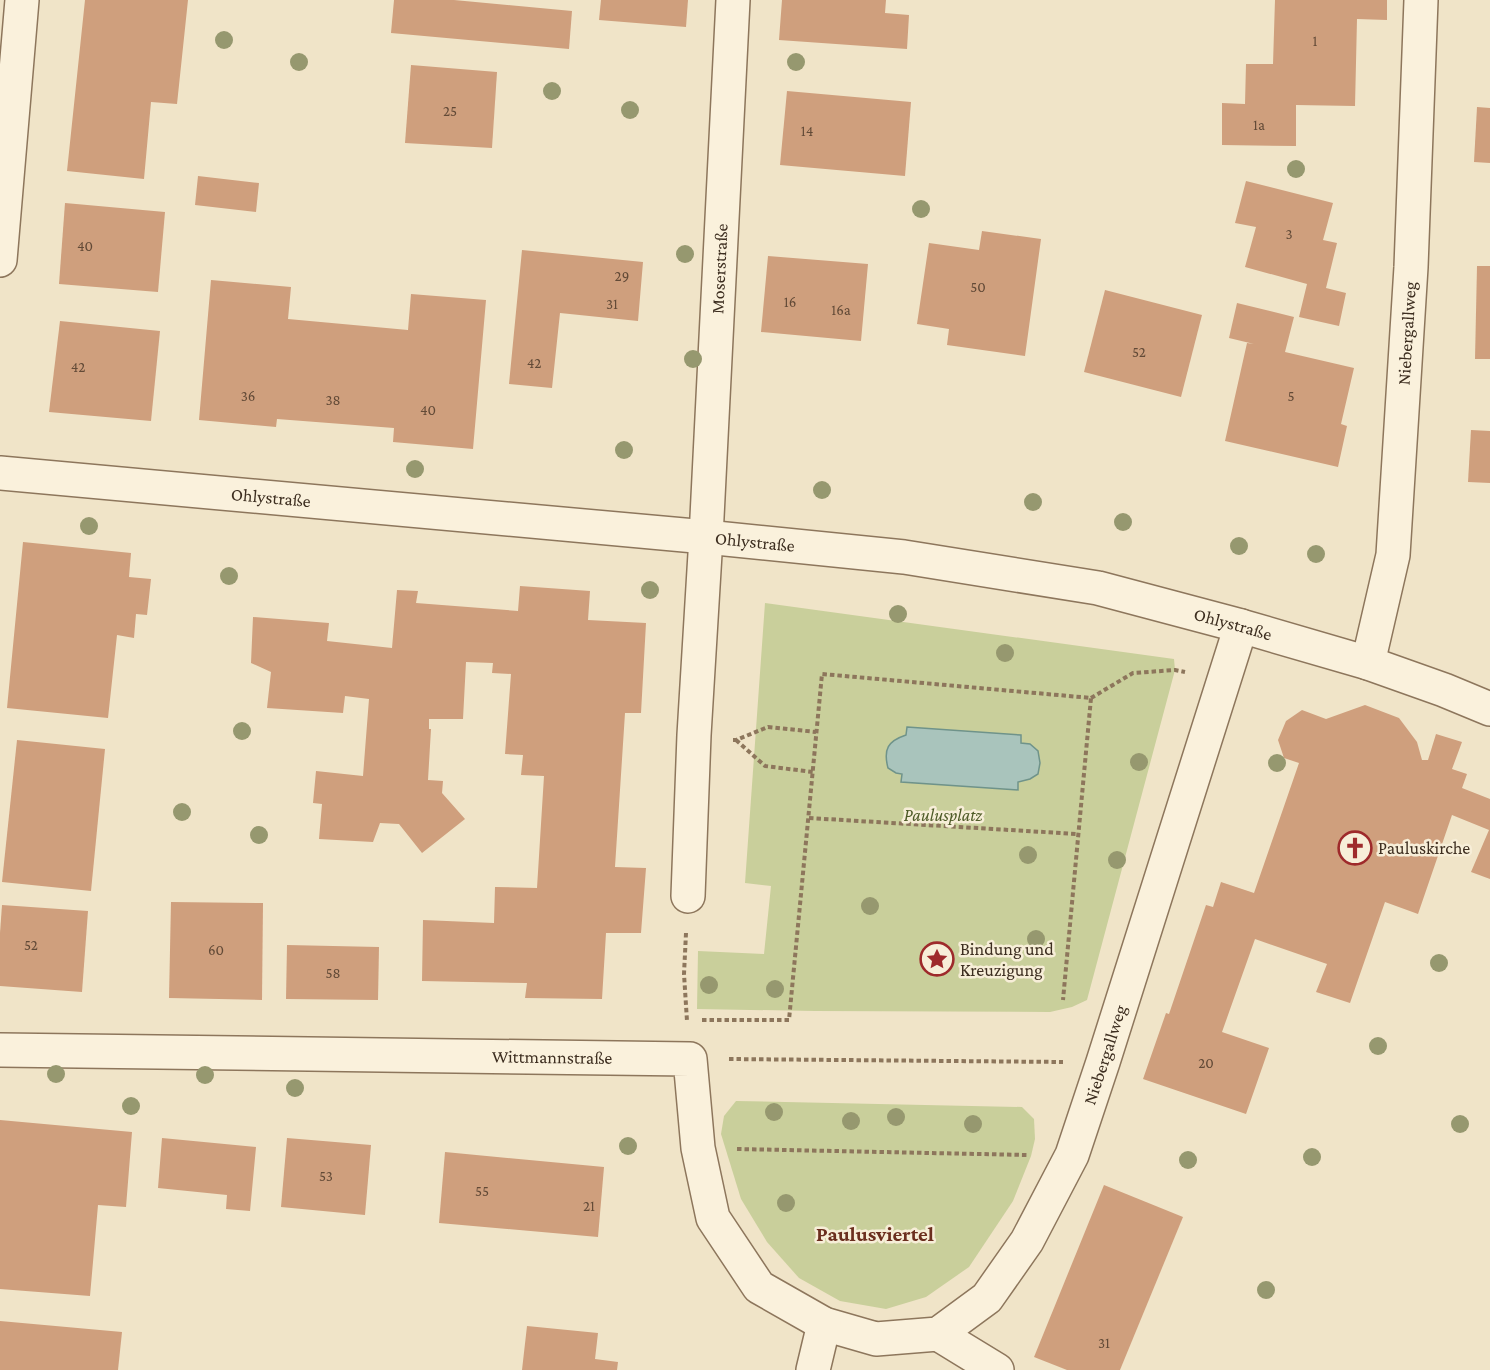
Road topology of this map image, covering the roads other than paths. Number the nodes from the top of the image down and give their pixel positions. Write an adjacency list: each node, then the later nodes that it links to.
1 (22, 0): 4 (street)
2 (733, 0): 6 (street, Moserstraße)
3 (1421, 0): 8 (street, Niebergallweg)
4 (0, 260)
5 (0, 473): 6 (street, Ohlystraße)
6 (706, 537): 7 (street, Ohlystraße); 10 (street)
7 (1241, 626): 8 (street, Ohlystraße); 13 (street, Niebergallweg)
8 (1368, 663): 9 (street, Ohlystraße)
9 (1490, 709)
10 (688, 896)
11 (0, 1050): 12 (street, Wittmannstraße)
12 (824, 1324): 13 (street); 14 (street)
13 (938, 1334): 15 (street)
14 (813, 1370)
15 (997, 1370)

